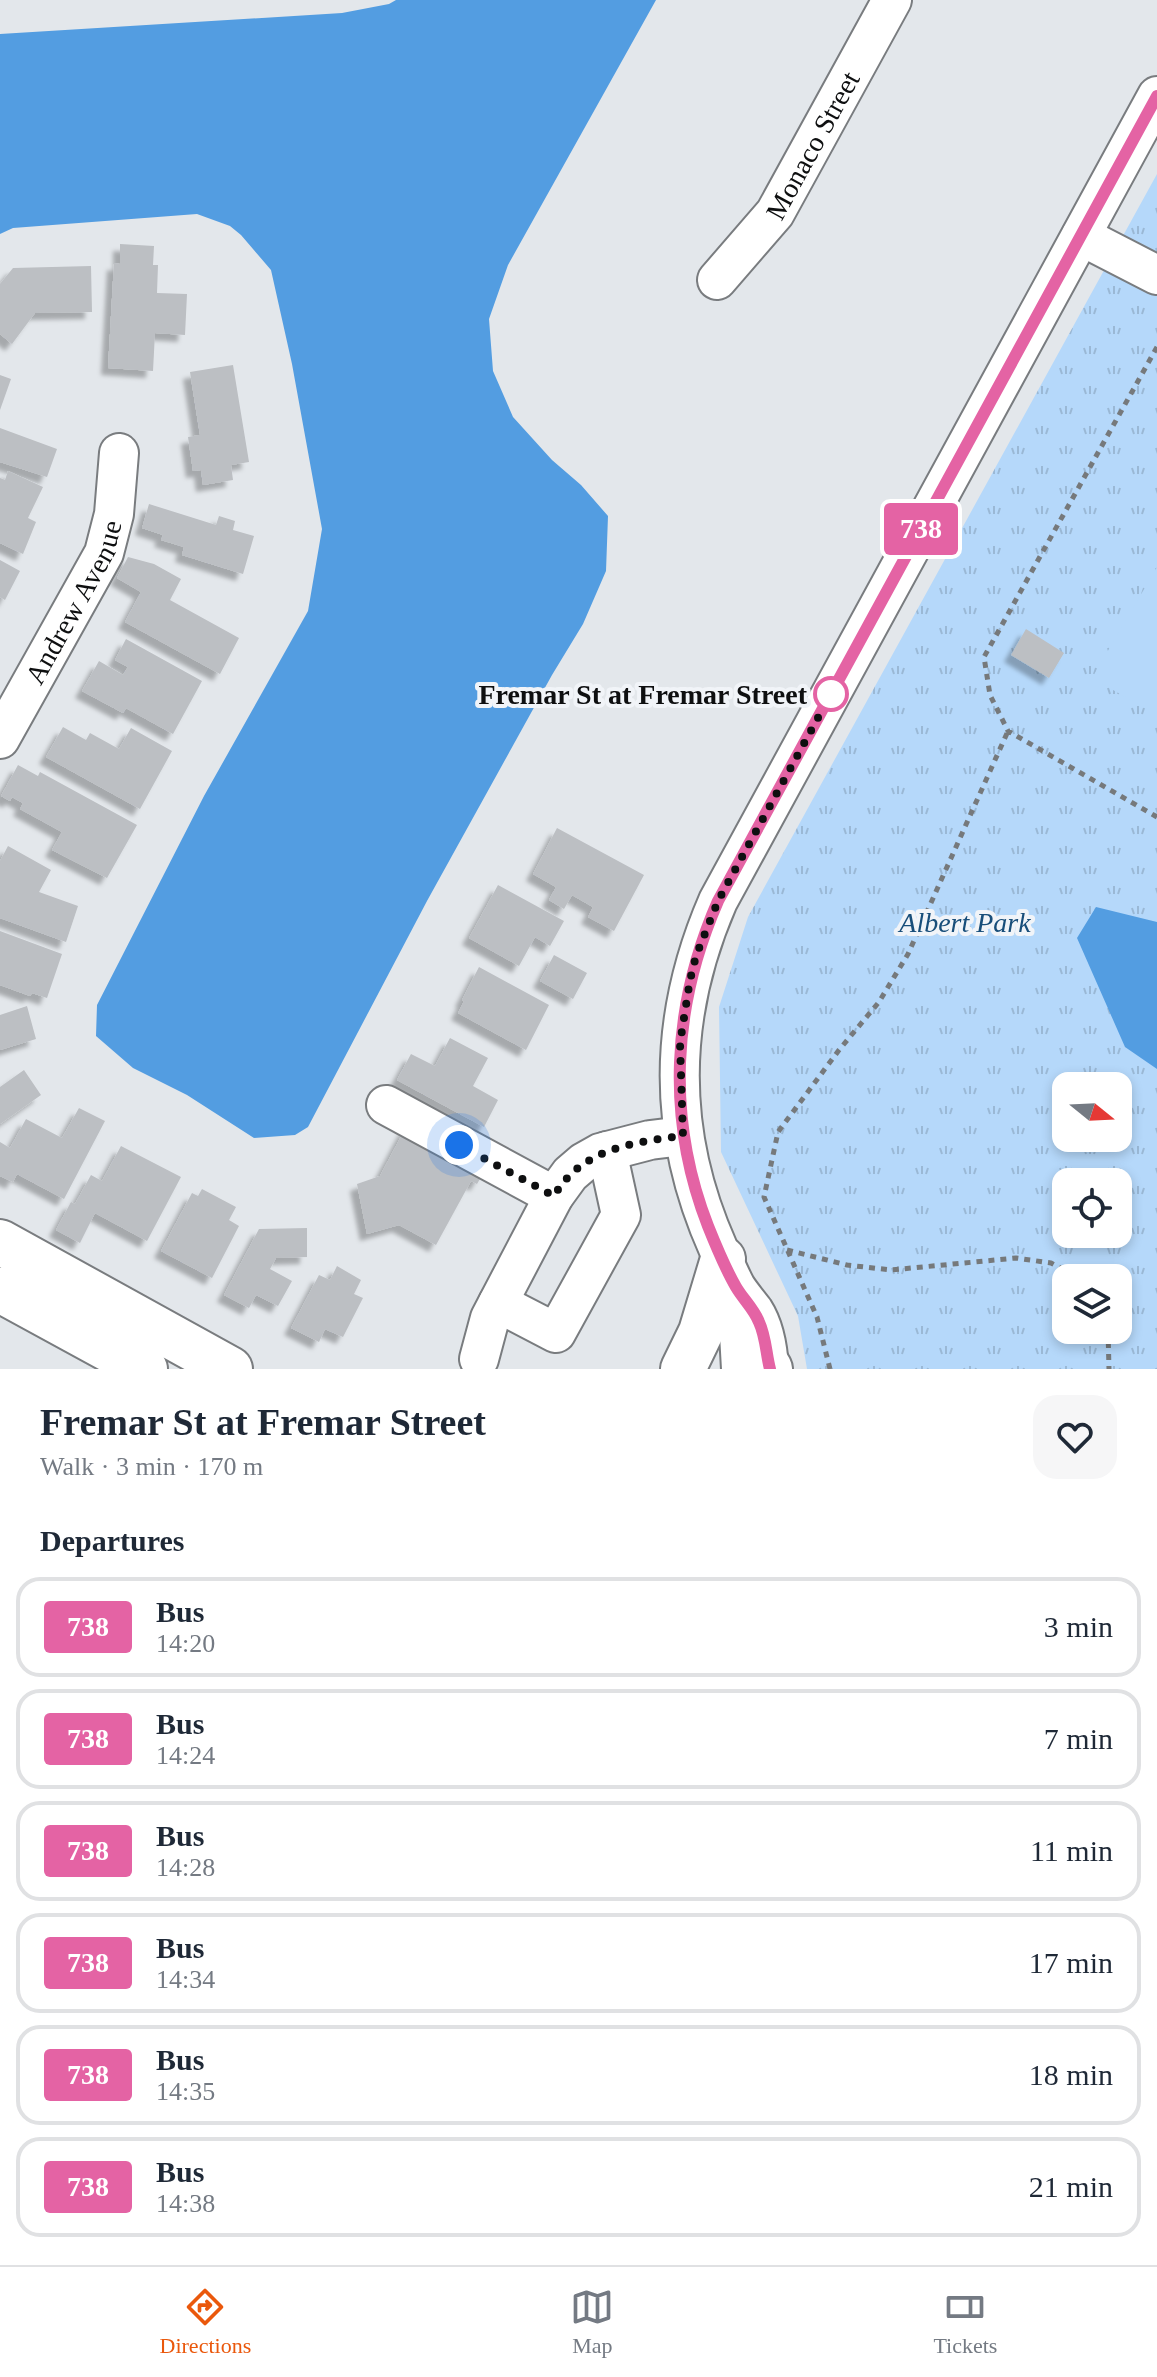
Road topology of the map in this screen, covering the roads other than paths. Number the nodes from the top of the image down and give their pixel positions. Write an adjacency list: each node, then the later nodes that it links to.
1 (892, 0): 5 (street, Monaco Street)
2 (1157, 96): 3 (street)
3 (1081, 236): 4 (street); 9 (street)
4 (1157, 275)
5 (717, 280)
6 (119, 453): 7 (street, Andrew Avenue)
7 (0, 739)
8 (386, 1105): 11 (street)
9 (683, 1136): 10 (street); 13 (street)
10 (607, 1151): 11 (street); 15 (street)
11 (554, 1196): 15 (street)
12 (0, 1242): 19 (main road)
13 (730, 1274): 17 (street); 20 (main road)
14 (0, 1290): 18 (main road)
15 (498, 1303): 16 (street)
16 (479, 1359)
17 (762, 1368)
18 (145, 1369)
19 (230, 1369)
20 (683, 1369)

